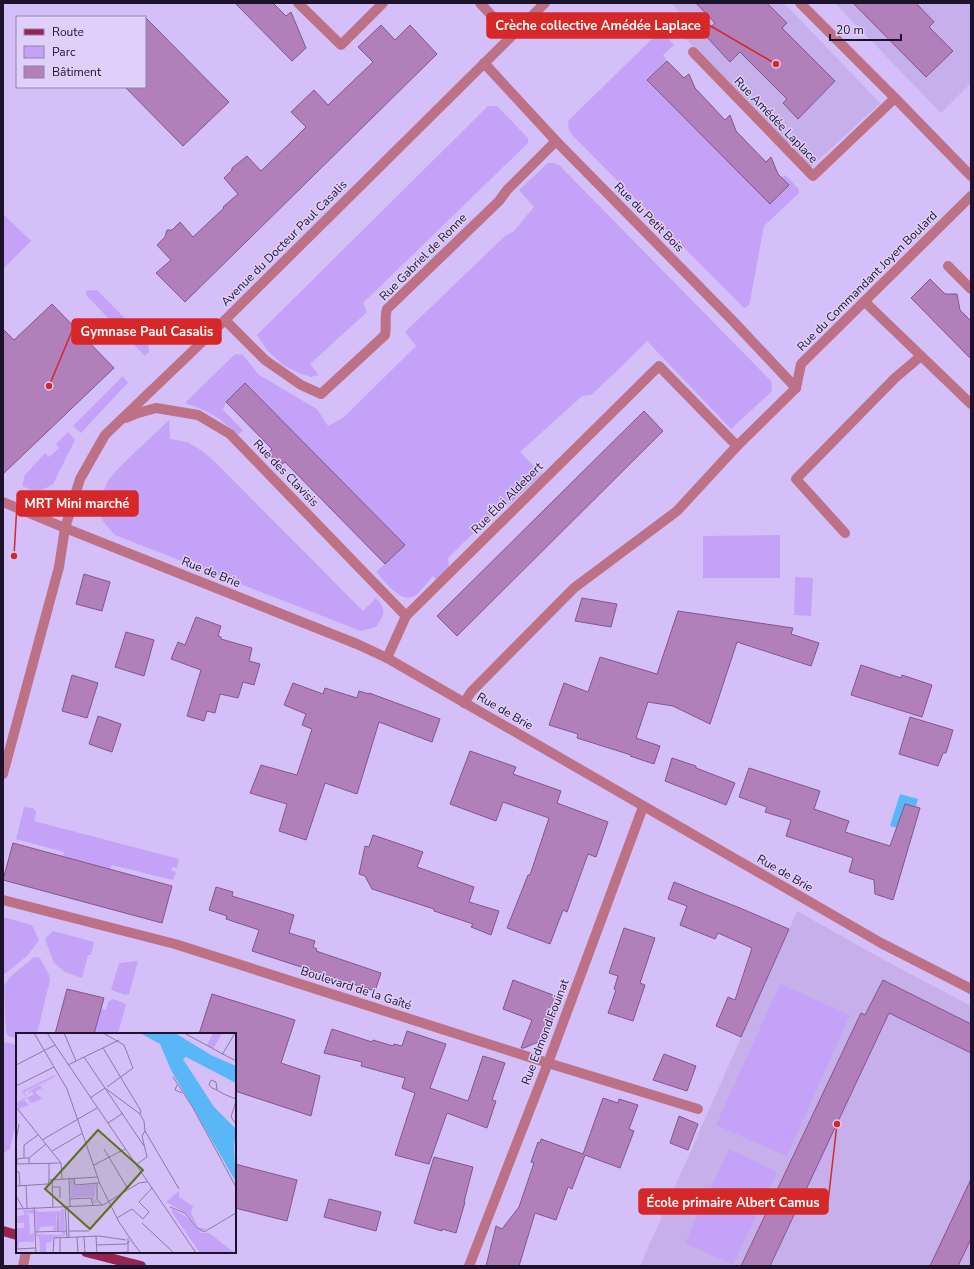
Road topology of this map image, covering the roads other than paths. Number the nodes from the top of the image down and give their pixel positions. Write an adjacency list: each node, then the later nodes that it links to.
1 (298, 3): 2 (street)
2 (383, 3)
3 (480, 3): 6 (street)
4 (800, 3): 9 (street)
5 (539, 5): 6 (street, Avenue du Docteur Paul Casalis)
6 (511, 36): 8 (street, Avenue du Docteur Paul Casalis)
7 (692, 52): 9 (street, Rue Amédée Laplace)
8 (484, 63): 10 (street, Rue du Petit Bois); 16 (street, Avenue du Docteur Paul Casalis)
9 (895, 98): 11 (street)
10 (556, 141): 16 (street, Rue Gabriel de Ronne); 18 (street, Rue du Petit Bois)
11 (971, 176)
12 (971, 196): 15 (street, Rue du Commandant Joyen Boulard)
13 (948, 266): 14 (street)
14 (971, 289)
15 (865, 302): 17 (street); 18 (street, Rue du Commandant Joyen Boulard)
16 (226, 320): 20 (street, Avenue du Docteur Paul Casalis)
17 (921, 356): 19 (street); 24 (street)
18 (796, 388): 21 (street)
19 (971, 404)
20 (119, 421): 23 (street, Avenue du Docteur Paul Casalis); 25 (street, Rue des Clavisis)
21 (737, 446): 25 (street, Rue Éloi Aldebert); 27 (street)
22 (3, 502): 23 (street, Rue de Brie)
23 (65, 528): 26 (street, Rue de Brie); 28 (street, Avenue du Docteur Paul Casalis)
24 (845, 533)
25 (406, 616): 26 (street, Rue Éloi Aldebert)
26 (386, 658): 27 (street, Rue de Brie)
27 (464, 703): 29 (street, Rue de Brie)
28 (3, 774)
29 (643, 807): 31 (street, Rue de Brie); 32 (street, Rue Edmond Fouinat)
30 (3, 900): 32 (street, Boulevard de la Gaîté)
31 (971, 989)
32 (548, 1063): 33 (street, Boulevard de la Gaîté); 41 (street, Rue Edmond Fouinat)
33 (698, 1109)
34 (3, 1231): 35 (main road)
35 (16, 1235)
36 (26, 1253): 39 (street)
37 (89, 1253): 38 (main road)
38 (129, 1265): 40 (main road)
39 (23, 1266)
40 (141, 1266)
41 (469, 1266)

